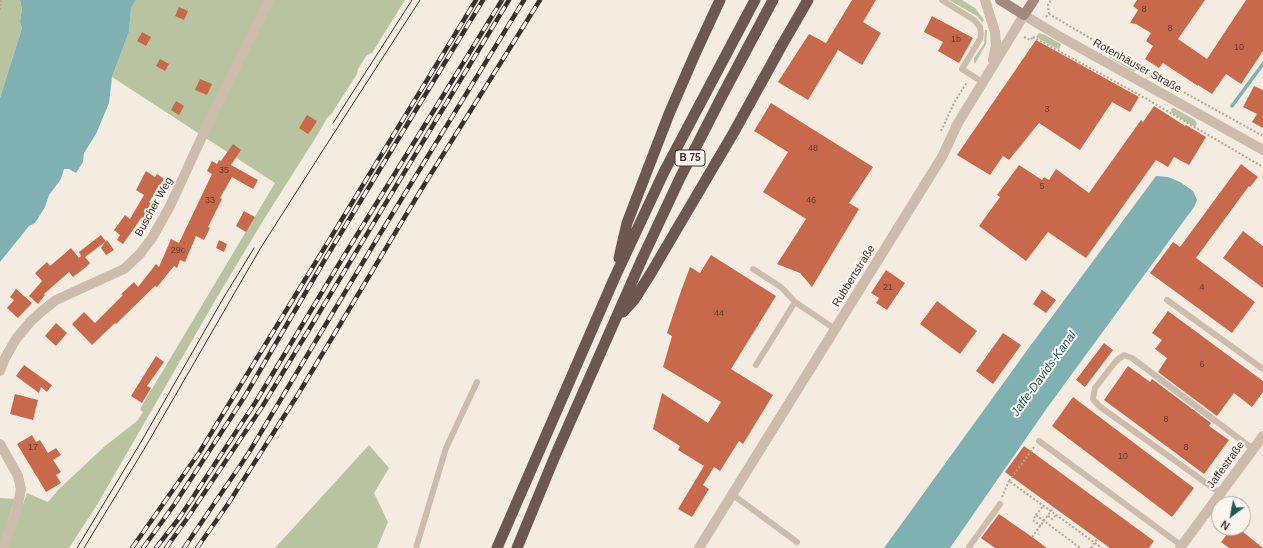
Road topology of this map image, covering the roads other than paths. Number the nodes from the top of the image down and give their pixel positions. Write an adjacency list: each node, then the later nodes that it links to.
1 (269, 0): 22 (street, Buscher Weg)
2 (720, 0): 15 (highway)
3 (755, 0): 15 (highway, B 75)
4 (773, 0): 18 (highway, B 75)
5 (808, 0): 18 (highway, B 75)
6 (942, 0): 12 (lane)
7 (985, 0): 11 (street)
8 (1000, 0): 10 (main road, Rotenhäuser Straße)
9 (1034, 0): 10 (main road)
10 (1024, 15): 11 (street, Rubbertstraße); 13 (street, Rotenhäuser Straße)
11 (992, 67): 12 (street, Rubbertstraße)
12 (982, 82): 19 (street, Rubbertstraße)
13 (1263, 150)
14 (753, 269): 17 (lane)
15 (614, 279): 35 (highway, B 75)
16 (1166, 300): 21 (lane)
17 (795, 302): 19 (lane); 20 (lane)
18 (616, 320): 36 (highway, B 75)
19 (835, 329): 29 (street, Rubbertstraße)
20 (756, 365)
21 (1263, 369)
22 (0, 371)
23 (477, 382): 34 (lane)
24 (1263, 436): 27 (street, Jaffestraße)
25 (1039, 440): 32 (lane)
26 (0, 444): 33 (street)
27 (1253, 449): 28 (street, Jaffestraße); 28 (lane)
28 (1220, 494): 32 (street, Jaffestraße)
29 (732, 495): 31 (lane); 37 (street, Rubbertstraße)
30 (1000, 504): 38 (lane)
31 (797, 542)
32 (1181, 547)
33 (3, 548)
34 (416, 548)
35 (497, 548)
36 (517, 548)
37 (699, 548)
38 (970, 548)

